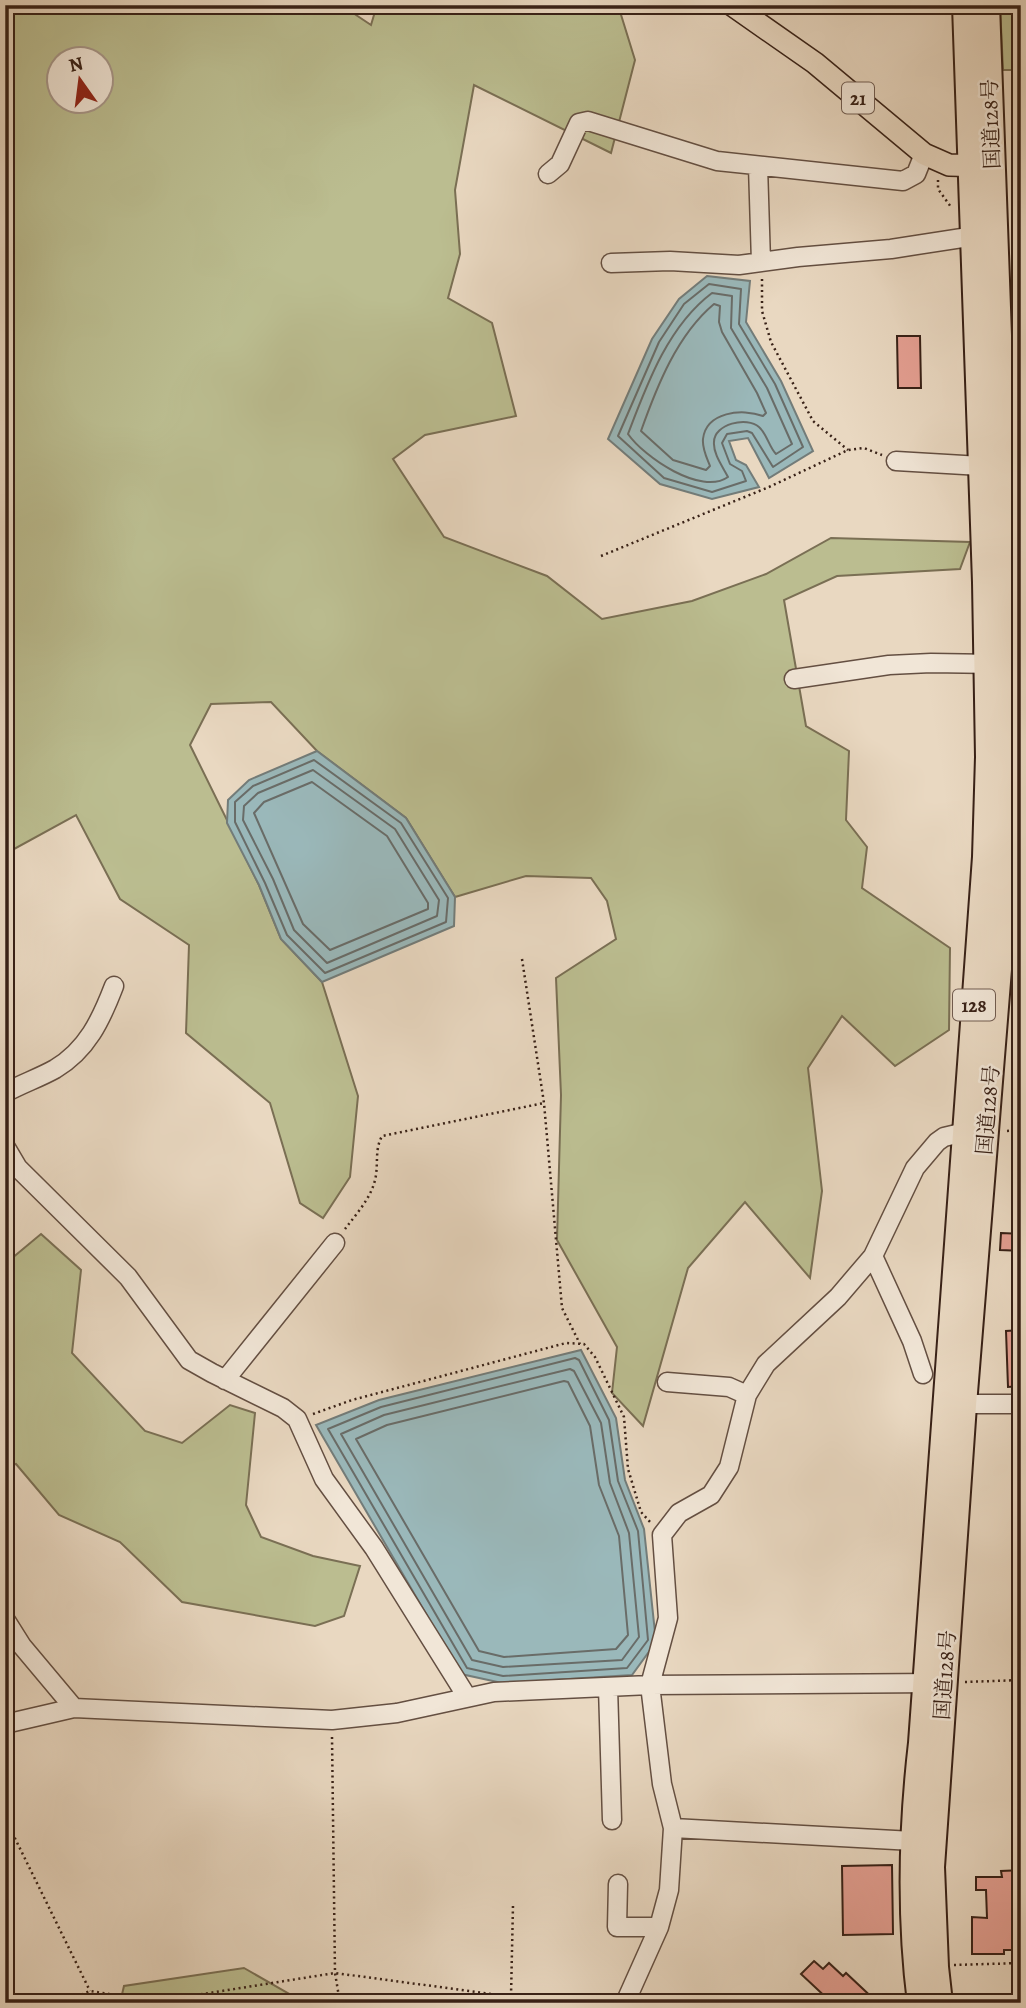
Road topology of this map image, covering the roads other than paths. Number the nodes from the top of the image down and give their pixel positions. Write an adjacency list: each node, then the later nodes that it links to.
1 (965, 5): 6 (highway, 国道128号 / 128)
2 (987, 5): 6 (highway, 国道128号 / 128)
3 (733, 6): 4 (main road, 21)
4 (931, 157): 5 (street); 6 (main road)
5 (758, 166): 7 (street); 9 (street)
6 (981, 166): 8 (highway, 国道128号 / 128); 13 (highway, 国道128号 / 128)
7 (548, 174)
8 (969, 237): 9 (street); 12 (highway, 国道128号 / 128)
9 (761, 262): 10 (street)
10 (611, 263)
11 (895, 461): 12 (street)
12 (981, 466): 13 (highway, 国道128号 / 128)
13 (998, 665): 14 (street); 17 (highway, 国道128号 / 128); 25 (highway, 国道128号 / 128)
14 (794, 679)
15 (114, 986): 16 (street)
16 (5, 1093)
17 (965, 1132): 20 (street); 25 (highway, 国道128号 / 128)
18 (5, 1146): 22 (street)
19 (335, 1243): 22 (street)
20 (873, 1256): 21 (street); 24 (street)
21 (923, 1374)
22 (225, 1380): 31 (street)
23 (667, 1382): 24 (street)
24 (747, 1395): 29 (street)
25 (954, 1404): 26 (street); 28 (highway, 国道128号 / 128)
26 (1021, 1404)
27 (5, 1619): 32 (street)
28 (934, 1683): 29 (street); 36 (highway, 国道128号 / 128); 41 (highway, 国道128号 / 128)
29 (650, 1685): 30 (street); 35 (street)
30 (608, 1687): 31 (street); 34 (street)
31 (467, 1697): 32 (street)
32 (74, 1708): 33 (street)
33 (5, 1724)
34 (612, 1820)
35 (673, 1828): 36 (street); 38 (street)
36 (913, 1841): 40 (highway, 国道128号 / 128)
37 (618, 1884): 38 (street)
38 (659, 1927): 39 (street)
39 (625, 2003)
40 (920, 2003)
41 (940, 2003)

